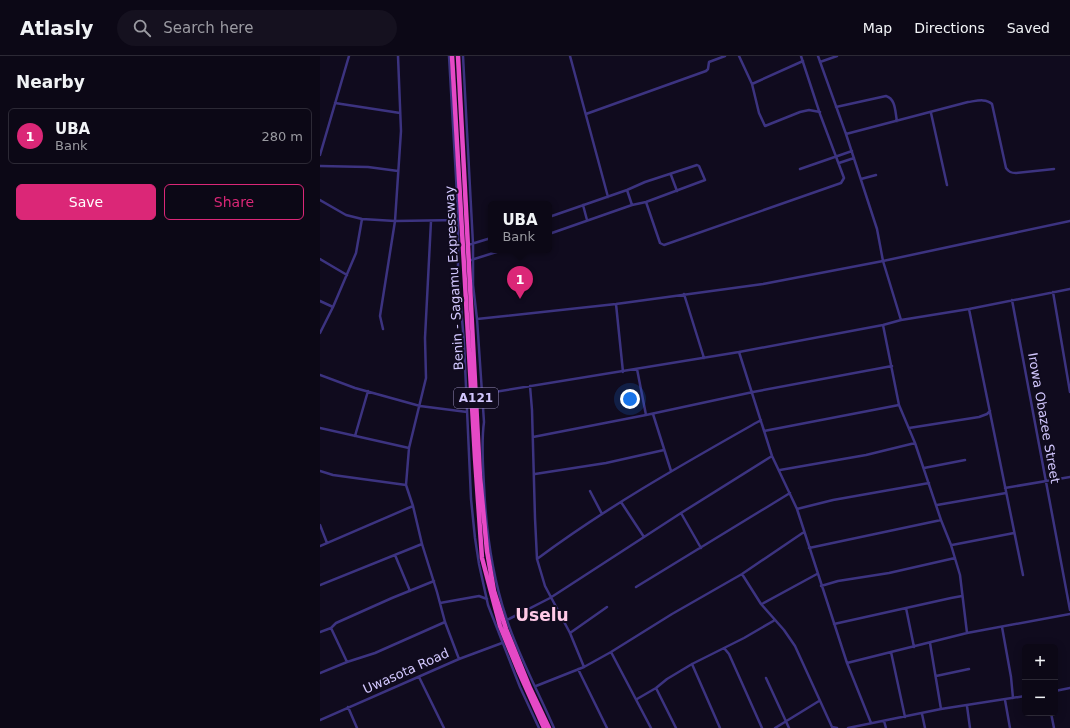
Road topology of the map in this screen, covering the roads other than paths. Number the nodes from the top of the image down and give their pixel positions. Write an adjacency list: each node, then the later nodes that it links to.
1 (349, 56): 16 (street)
2 (398, 56): 19 (street)
3 (449, 56): 46 (street)
4 (452, 56): 46 (highway, Benin - Sagamu Expressway / A121)
5 (458, 56): 53 (highway, A121)
6 (463, 56): 53 (street)
7 (570, 56): 21 (street)
8 (725, 56): 21 (street)
9 (739, 56): 15 (street)
10 (801, 56): 13 (street)
11 (818, 56): 14 (street)
12 (837, 56): 14 (street)
13 (803, 61): 15 (street); 18 (street)
14 (820, 62): 17 (street)
15 (752, 84): 18 (street)
16 (335, 103): 19 (street); 25 (street)
17 (836, 107): 22 (street); 23 (street)
18 (820, 112): 26 (street)
19 (400, 113): 32 (street)
20 (931, 113): 22 (street); 31 (street); 36 (street)
21 (586, 114): 39 (street)
22 (897, 121): 23 (street)
23 (846, 134): 24 (street)
24 (852, 152): 26 (street); 27 (street)
25 (320, 155)
26 (837, 156): 28 (street); 30 (street)
27 (854, 158): 28 (street); 35 (street)
28 (839, 163): 41 (street)
29 (320, 166): 32 (street)
30 (800, 169)
31 (1054, 169)
32 (398, 171): 48 (street)
33 (671, 175): 37 (street); 38 (street); 38 (street)
34 (876, 175): 35 (street)
35 (861, 179): 57 (street)
36 (947, 185)
37 (627, 190): 39 (street); 42 (street)
38 (677, 191): 41 (street)
39 (608, 197): 43 (street)
40 (320, 200): 45 (street)
41 (646, 202): 42 (street)
42 (632, 205): 47 (street)
43 (583, 206): 44 (street); 47 (street)
44 (552, 216)
45 (362, 219): 48 (street); 58 (street)
46 (460, 220): 49 (street); 85 (street); 99 (highway, Benin - Sagamu Expressway / A121)
47 (587, 220): 51 (street)
48 (395, 221): 49 (street); 70 (street)
49 (431, 221): 84 (street)
50 (1070, 221): 57 (street)
51 (552, 232)
52 (488, 239): 53 (street)
53 (470, 245): 56 (highway, A121)
54 (493, 253): 56 (street)
55 (320, 259): 58 (street)
56 (471, 260): 67 (street); 200 (highway, A121)
57 (883, 262): 61 (street); 68 (street)
58 (347, 275): 65 (street)
59 (1070, 289): 60 (street)
60 (1053, 292): 62 (street); 81 (street)
61 (684, 294): 64 (street); 73 (street)
62 (1012, 300): 66 (street); 107 (street, Irowa Obazee Street)
63 (320, 301): 65 (street)
64 (616, 304): 67 (street); 76 (street)
65 (333, 307): 71 (street)
66 (969, 309): 68 (street); 86 (street)
67 (477, 319): 82 (street)
68 (901, 320): 69 (street)
69 (883, 325): 72 (street); 74 (street)
70 (383, 329)
71 (320, 332)
72 (739, 352): 73 (street); 80 (street)
73 (704, 358): 75 (street)
74 (892, 366): 80 (street); 83 (street)
75 (637, 369): 76 (street); 88 (street)
76 (623, 372): 78 (street)
77 (320, 375): 79 (street)
78 (530, 386): 82 (street); 94 (street)
79 (368, 391): 84 (street); 93 (street)
80 (753, 392): 87 (street); 89 (street)
81 (1070, 392)
82 (482, 394): 151 (street)
83 (899, 405): 91 (street); 92 (street)
84 (420, 406): 85 (street); 96 (street)
85 (467, 412): 99 (street)
86 (991, 412): 91 (street); 110 (street)
87 (653, 414): 88 (street); 97 (street)
88 (646, 415): 94 (street)
89 (761, 420): 92 (street); 104 (street)
90 (320, 428): 93 (street)
91 (909, 428): 95 (street)
92 (764, 431): 98 (street)
93 (355, 436): 96 (street)
94 (533, 437): 105 (street)
95 (915, 443): 101 (street); 102 (street)
96 (409, 448): 109 (street)
97 (664, 450): 104 (street); 105 (street)
98 (772, 456): 102 (street); 118 (street)
99 (472, 458): 144 (street); 199 (highway, Benin - Sagamu Expressway / A121)
100 (965, 460): 101 (street)
101 (924, 468): 108 (street)
102 (780, 470): 112 (street)
103 (320, 471): 109 (street)
104 (671, 471): 114 (street)
105 (535, 474): 133 (street)
106 (1070, 477): 107 (street)
107 (1045, 482): 110 (street); 149 (street, Irowa Obazee Street)
108 (929, 483): 115 (street); 117 (street)
109 (406, 485): 116 (street)
110 (1005, 488): 113 (street)
111 (590, 491): 119 (street)
112 (790, 493): 117 (street); 129 (street)
113 (1006, 493): 115 (street); 123 (street)
114 (621, 502): 119 (street); 124 (street)
115 (937, 505): 120 (street)
116 (413, 506): 125 (street); 126 (street)
117 (797, 509): 122 (street)
118 (681, 513): 124 (street); 129 (street)
119 (602, 514): 133 (street)
120 (941, 520): 127 (street); 130 (street)
121 (320, 525): 125 (street)
122 (804, 532): 130 (street); 134 (street)
123 (1014, 533): 127 (street); 136 (street)
124 (644, 537): 143 (street)
125 (327, 543): 128 (street)
126 (422, 544): 131 (street); 137 (street)
127 (951, 545): 132 (street)
128 (320, 546)
129 (701, 548): 140 (street)
130 (809, 548): 135 (street)
131 (395, 554): 138 (street); 141 (street)
132 (955, 558): 139 (street); 142 (street)
133 (537, 559): 143 (street)
134 (742, 574): 146 (street); 164 (street)
135 (817, 574): 139 (street); 146 (street)
136 (1023, 575)
137 (434, 582): 141 (street); 145 (street)
138 (320, 585)
139 (821, 586): 154 (street)
140 (636, 587)
141 (410, 591): 156 (street)
142 (962, 596): 148 (street); 159 (street)
143 (550, 598): 151 (street); 158 (street)
144 (487, 599): 145 (street); 160 (street)
145 (440, 602): 153 (street)
146 (761, 604): 152 (street)
147 (607, 607): 158 (street)
148 (906, 608): 154 (street); 162 (street)
149 (1070, 610)
150 (1070, 614): 155 (street)
151 (507, 620): 177 (street)
152 (775, 620): 163 (street); 185 (street)
153 (445, 622): 166 (street); 167 (street)
154 (834, 624): 168 (street)
155 (1002, 627): 159 (street); 182 (street)
156 (330, 628): 157 (street); 167 (street)
157 (320, 632)
158 (570, 633): 170 (street)
159 (968, 633): 161 (street)
160 (502, 643): 166 (street, Uwasota Road); 198 (street)
161 (930, 643): 162 (street); 174 (street)
162 (914, 647): 165 (street)
163 (724, 648): 169 (street); 206 (street)
164 (611, 652): 170 (street); 183 (street)
165 (891, 652): 168 (street); 191 (street)
166 (459, 659): 175 (street, Uwasota Road)
167 (347, 662): 173 (street)
168 (847, 663): 195 (street)
169 (692, 664): 178 (street); 205 (street)
170 (584, 667): 171 (street)
171 (578, 669): 177 (street); 202 (street)
172 (969, 669): 174 (street)
173 (320, 673)
174 (936, 676): 188 (street)
175 (419, 677): 187 (street, Uwasota Road); 197 (street)
176 (766, 678): 194 (street)
177 (536, 686): 201 (street)
178 (656, 688): 183 (street); 204 (street)
179 (1070, 688): 180 (street)
180 (1058, 690)
181 (1022, 696): 182 (street)
182 (1013, 698): 184 (street)
183 (637, 699): 203 (street)
184 (1005, 700): 186 (street); 214 (street)
185 (819, 701): 194 (street); 209 (street)
186 (968, 706): 188 (street); 213 (street)
187 (348, 707): 192 (street, Uwasota Road); 196 (street)
188 (941, 709): 189 (street)
189 (922, 714): 191 (street); 212 (street)
190 (1052, 716): 215 (street)
191 (905, 717): 193 (street)
192 (320, 720)
193 (884, 721): 195 (street); 211 (street)
194 (785, 722): 207 (street); 208 (street)
195 (871, 723): 210 (street)
196 (357, 728)
197 (444, 728)
198 (538, 728)
199 (544, 728)
200 (549, 728)
201 (554, 728)
202 (607, 728)
203 (651, 728)
204 (676, 728)
205 (720, 728)
206 (762, 728)
207 (775, 728)
208 (789, 728)
209 (837, 728)
210 (848, 728)
211 (886, 728)
212 (925, 728)
213 (970, 728)
214 (1010, 728)
215 (1054, 728)

